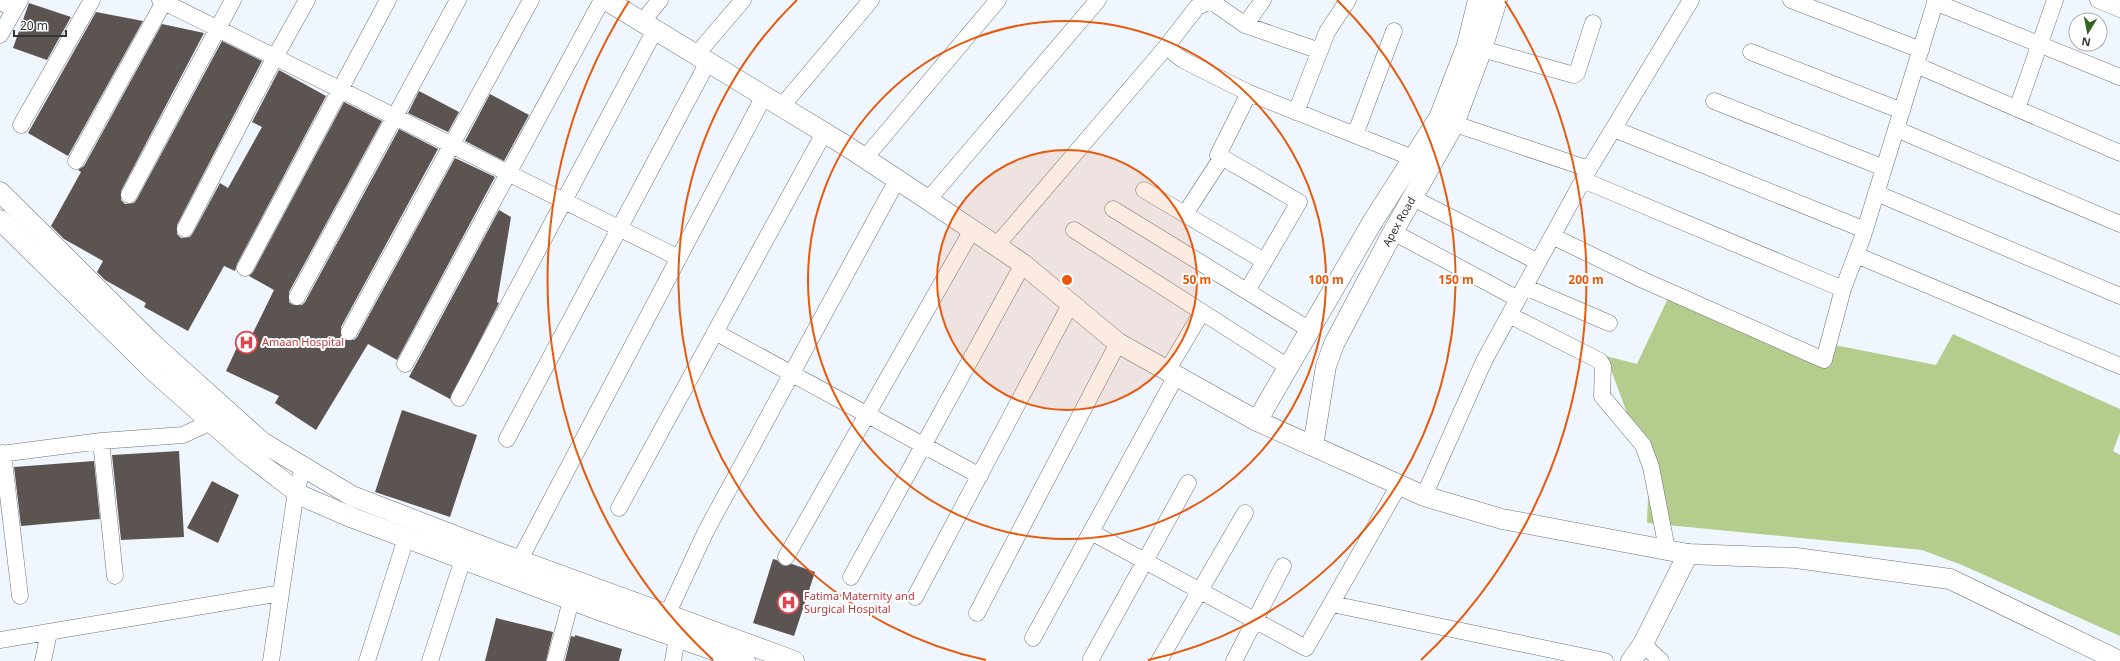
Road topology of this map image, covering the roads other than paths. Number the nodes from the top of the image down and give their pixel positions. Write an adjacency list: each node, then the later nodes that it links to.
1 (92, 0): 53 (street)
2 (234, 0): 31 (street)
3 (307, 0): 39 (street)
4 (388, 0): 43 (street)
5 (458, 0): 51 (street)
6 (531, 0): 58 (street)
7 (602, 0): 65 (street)
8 (606, 0): 30 (street)
9 (660, 0): 30 (street)
10 (743, 0): 40 (street)
11 (871, 0): 47 (street)
12 (998, 0): 61 (street)
13 (1098, 0): 73 (street)
14 (1263, 0): 29 (street)
15 (1348, 0): 37 (street)
16 (1497, 0): 36 (street, Apex Road)
17 (1691, 0): 54 (street)
18 (1792, 0): 41 (street)
19 (2055, 0): 34 (street)
20 (2098, 0): 27 (street)
21 (163, 1): 31 (street); 63 (street)
22 (1936, 1): 34 (street); 41 (street)
23 (0, 2): 25 (street)
24 (1475, 2): 52 (street, Apex Road)
25 (17, 4): 33 (street)
26 (1192, 4): 29 (street); 35 (street)
27 (2120, 9)
28 (1593, 23): 36 (street)
29 (1246, 25): 37 (street)
30 (649, 26): 40 (street); 74 (street)
31 (217, 28): 39 (street); 71 (street)
32 (1394, 32): 57 (street)
33 (0, 35)
34 (2040, 43): 42 (street); 48 (street)
35 (1166, 47): 44 (street); 86 (street)
36 (1482, 49): 52 (street, Apex Road)
37 (1320, 51): 50 (street)
38 (1751, 52): 49 (street)
39 (275, 57): 43 (street); 80 (street)
40 (702, 58): 45 (street); 79 (street)
41 (1918, 58): 48 (street); 49 (street)
42 (2120, 77)
43 (339, 89): 51 (street); 92 (street)
44 (1249, 93): 50 (street); 60 (street)
45 (764, 96): 47 (street); 88 (street)
46 (1714, 101): 64 (street)
47 (782, 106): 56 (street)
48 (2017, 109): 59 (street)
49 (1902, 111): 55 (street)
50 (1296, 112): 57 (street)
51 (395, 117): 58 (street); 97 (street)
52 (1447, 121): 62 (street, Apex Road); 66 (street); 72 (street, Apex Road)
53 (21, 125)
54 (1614, 129): 66 (street); 83 (street)
55 (1896, 129): 64 (street); 78 (street)
56 (824, 133): 61 (street); 104 (street)
57 (1355, 135): 62 (street)
58 (452, 145): 65 (street); 103 (street)
59 (2120, 153)
60 (1222, 157): 76 (street); 89 (street)
61 (865, 158): 67 (street)
62 (1413, 158): 102 (street, Apex Road)
63 (76, 161)
64 (1884, 168): 70 (street)
65 (507, 172): 74 (street); 106 (street)
66 (1586, 175): 85 (street); 93 (street)
67 (897, 180): 73 (street); 110 (street)
68 (1144, 190): 76 (street)
69 (0, 192): 120 (street)
70 (1876, 193): 83 (street); 96 (street)
71 (129, 195)
72 (1413, 198): 84 (street, Apex Road); 90 (street)
73 (928, 200): 81 (street)
74 (564, 201): 79 (street); 111 (street)
75 (1113, 208): 94 (street)
76 (1185, 214): 89 (street)
77 (0, 220): 114 (street)
78 (2120, 224)
79 (620, 228): 88 (street); 115 (street)
80 (185, 229)
81 (972, 230): 86 (street); 112 (street)
82 (1074, 230): 99 (street)
83 (1865, 230): 87 (street)
84 (1393, 232): 95 (street); 118 (street, Apex Road)
85 (1552, 236): 90 (street); 93 (street)
86 (996, 246): 91 (street)
87 (1856, 255): 93 (street); 107 (street)
88 (679, 258): 134 (street)
89 (1264, 261): 94 (street)
90 (1538, 262): 95 (street)
91 (1024, 264): 98 (street); 117 (street)
92 (245, 268)
93 (1843, 289)
94 (1247, 291): 102 (street)
95 (1522, 293): 100 (street); 101 (street)
96 (2120, 296)
97 (297, 297)
98 (1071, 303): 105 (street); 121 (street)
99 (1202, 312): 108 (street); 109 (street)
100 (1509, 315): 125 (street); 130 (street)
101 (1608, 323)
102 (1310, 330): 108 (street, Apex Road)
103 (348, 332)
104 (715, 332): 110 (street); 126 (street)
105 (1118, 343): 109 (street); 145 (street)
106 (405, 364)
107 (2120, 366)
108 (1288, 367): 113 (street, Apex Road)
109 (1172, 373): 113 (street); 128 (street)
110 (792, 374): 112 (street); 146 (street)
111 (459, 398)
112 (867, 415): 117 (street); 132 (street)
113 (1257, 421): 118 (street)
114 (211, 422): 116 (street); 124 (street)
115 (507, 439)
116 (101, 441): 119 (street); 137 (street)
117 (924, 446): 121 (street); 138 (street)
118 (1313, 446): 123 (street)
119 (1, 453): 142 (street)
120 (304, 466): 124 (street); 134 (street)
121 (980, 476): 143 (street)
122 (1188, 483): 135 (street)
123 (1399, 485): 125 (street); 144 (street)
124 (296, 491): 129 (street); 141 (street)
125 (1424, 496): 130 (street)
126 (619, 508)
127 (1245, 513): 140 (street)
128 (1091, 532): 135 (street); 150 (street)
129 (406, 538): 133 (street); 156 (street)
130 (1667, 549): 131 (street)
131 (1688, 554): 152 (street); 167 (street)
132 (786, 557)
133 (463, 559): 139 (street); 157 (street)
134 (519, 561): 139 (street)
135 (1145, 561): 140 (street); 153 (street)
136 (1283, 566): 147 (street)
137 (115, 576)
138 (851, 577)
139 (573, 590): 146 (street); 149 (street); 158 (street)
140 (1200, 591): 147 (street); 162 (street)
141 (281, 593): 148 (street); 155 (street)
142 (20, 596)
143 (915, 597)
144 (1332, 604): 147 (street); 164 (street)
145 (977, 613)
146 (667, 615): 161 (street)
147 (1255, 620): 163 (street)
148 (49, 632): 151 (street); 154 (street)
149 (677, 638): 159 (street); 160 (street)
150 (1033, 638)
151 (0, 640)
152 (1643, 644): 165 (street); 166 (street)
153 (1091, 659)
154 (43, 661)
155 (271, 661)
156 (367, 661)
157 (430, 661)
158 (555, 661)
159 (673, 661)
160 (745, 661)
161 (794, 661)
162 (1159, 661)
163 (1234, 661)
164 (1605, 661)
165 (1631, 661)
166 (1661, 661)
167 (2119, 661)

